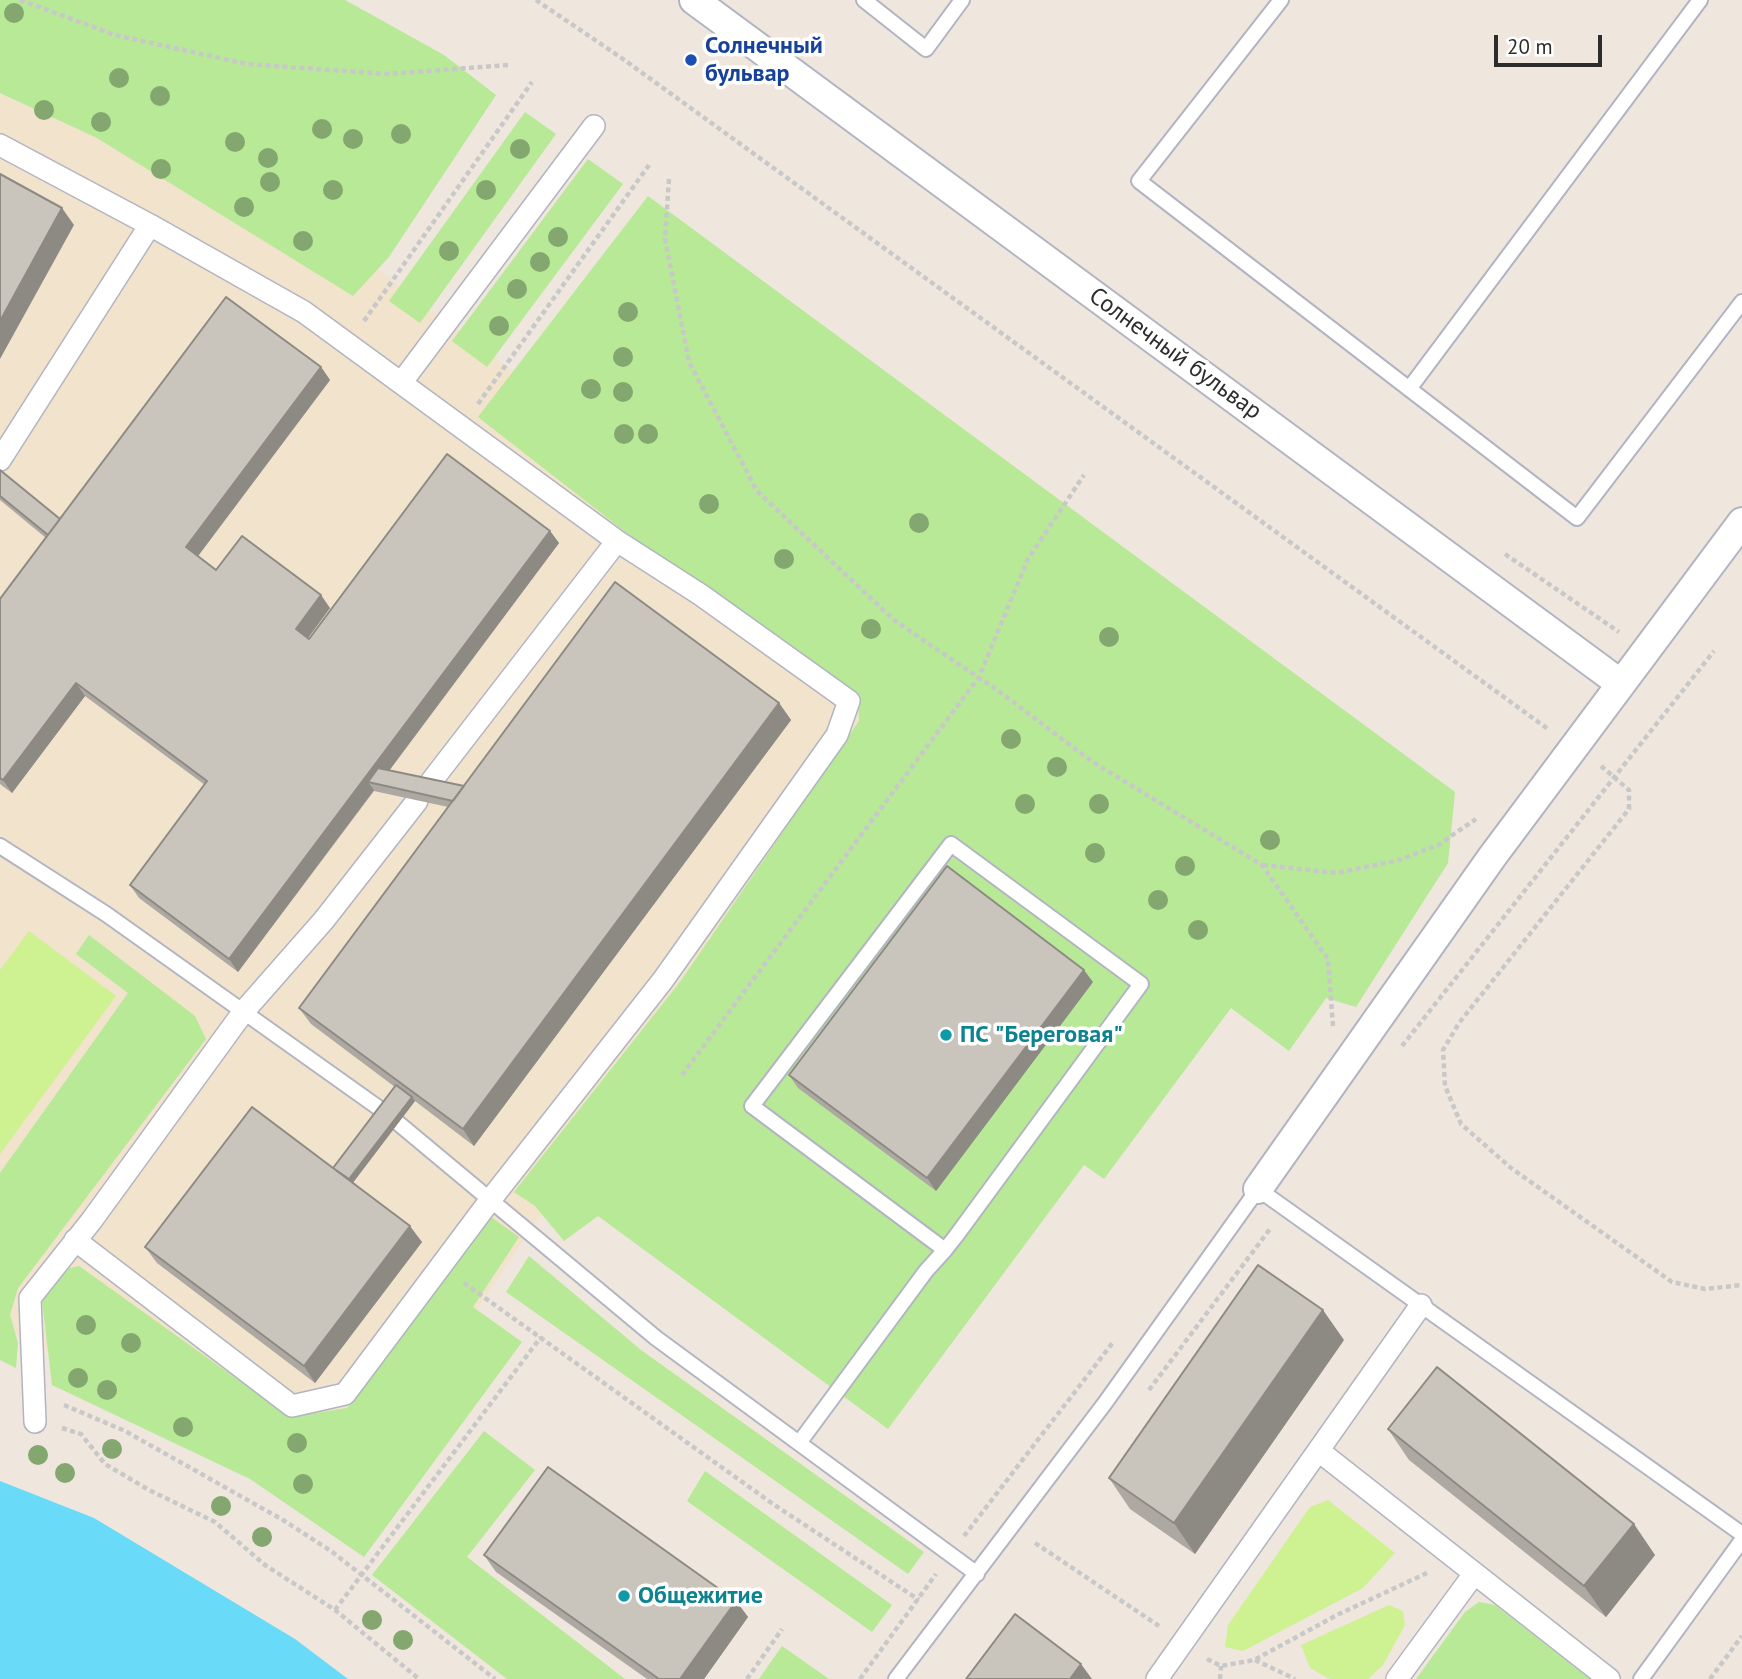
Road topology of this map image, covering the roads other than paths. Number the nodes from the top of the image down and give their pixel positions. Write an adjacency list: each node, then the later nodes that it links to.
1 (694, 0): 15 (street, Солнечный бульвар)
2 (864, 0): 3 (lane)
3 (962, 0)
4 (1281, 0): 11 (lane)
5 (1700, 0): 11 (lane)
6 (594, 126): 10 (street)
7 (0, 145): 8 (street)
8 (150, 225): 10 (street); 12 (street)
9 (1742, 302): 11 (lane)
10 (401, 383): 14 (street)
11 (1409, 389)
12 (0, 460)
13 (1742, 522): 15 (street)
14 (617, 541): 17 (street); 21 (street)
15 (1621, 684): 20 (street)
16 (0, 846): 17 (lane)
17 (244, 1012): 18 (lane); 22 (street)
18 (383, 1111)
19 (398, 1123): 21 (lane)
20 (1258, 1189): 24 (lane); 30 (lane)
21 (491, 1199): 22 (street); 26 (lane)
22 (75, 1240): 25 (street)
23 (944, 1250): 23 (lane); 26 (lane)
24 (1421, 1305): 27 (street); 28 (lane)
25 (35, 1422)
26 (799, 1443): 30 (lane)
27 (1319, 1451): 31 (street); 33 (street)
28 (1742, 1534)
29 (1742, 1540): 36 (lane)
30 (976, 1574): 32 (lane)
31 (1474, 1574): 34 (street); 35 (street)
32 (896, 1679)
33 (1157, 1679)
34 (1397, 1679)
35 (1609, 1679)
36 (1641, 1679)

